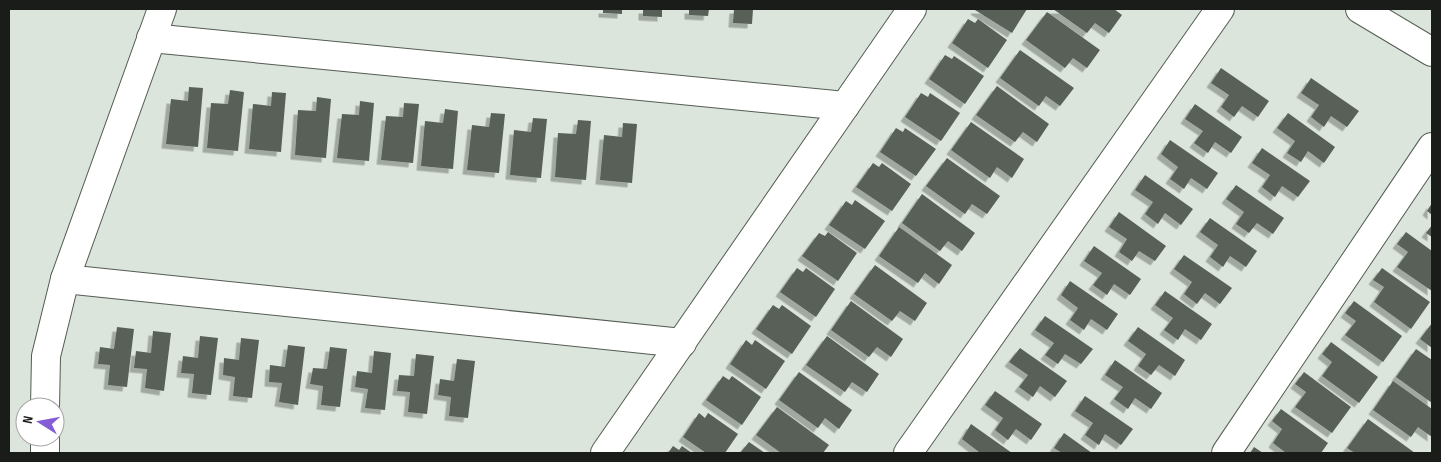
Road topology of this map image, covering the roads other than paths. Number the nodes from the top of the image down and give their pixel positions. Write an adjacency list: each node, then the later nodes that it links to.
1 (162, 9): 5 (street)
2 (912, 9): 7 (street)
3 (1220, 9): 13 (street)
4 (1360, 9): 6 (street)
5 (150, 38): 7 (street); 9 (street)
6 (1432, 52)
7 (845, 106): 10 (street)
8 (1432, 147): 14 (street)
9 (65, 279): 10 (street); 11 (street)
10 (682, 343): 12 (street)
11 (45, 397)
12 (605, 453)
13 (908, 453)
14 (1226, 453)

